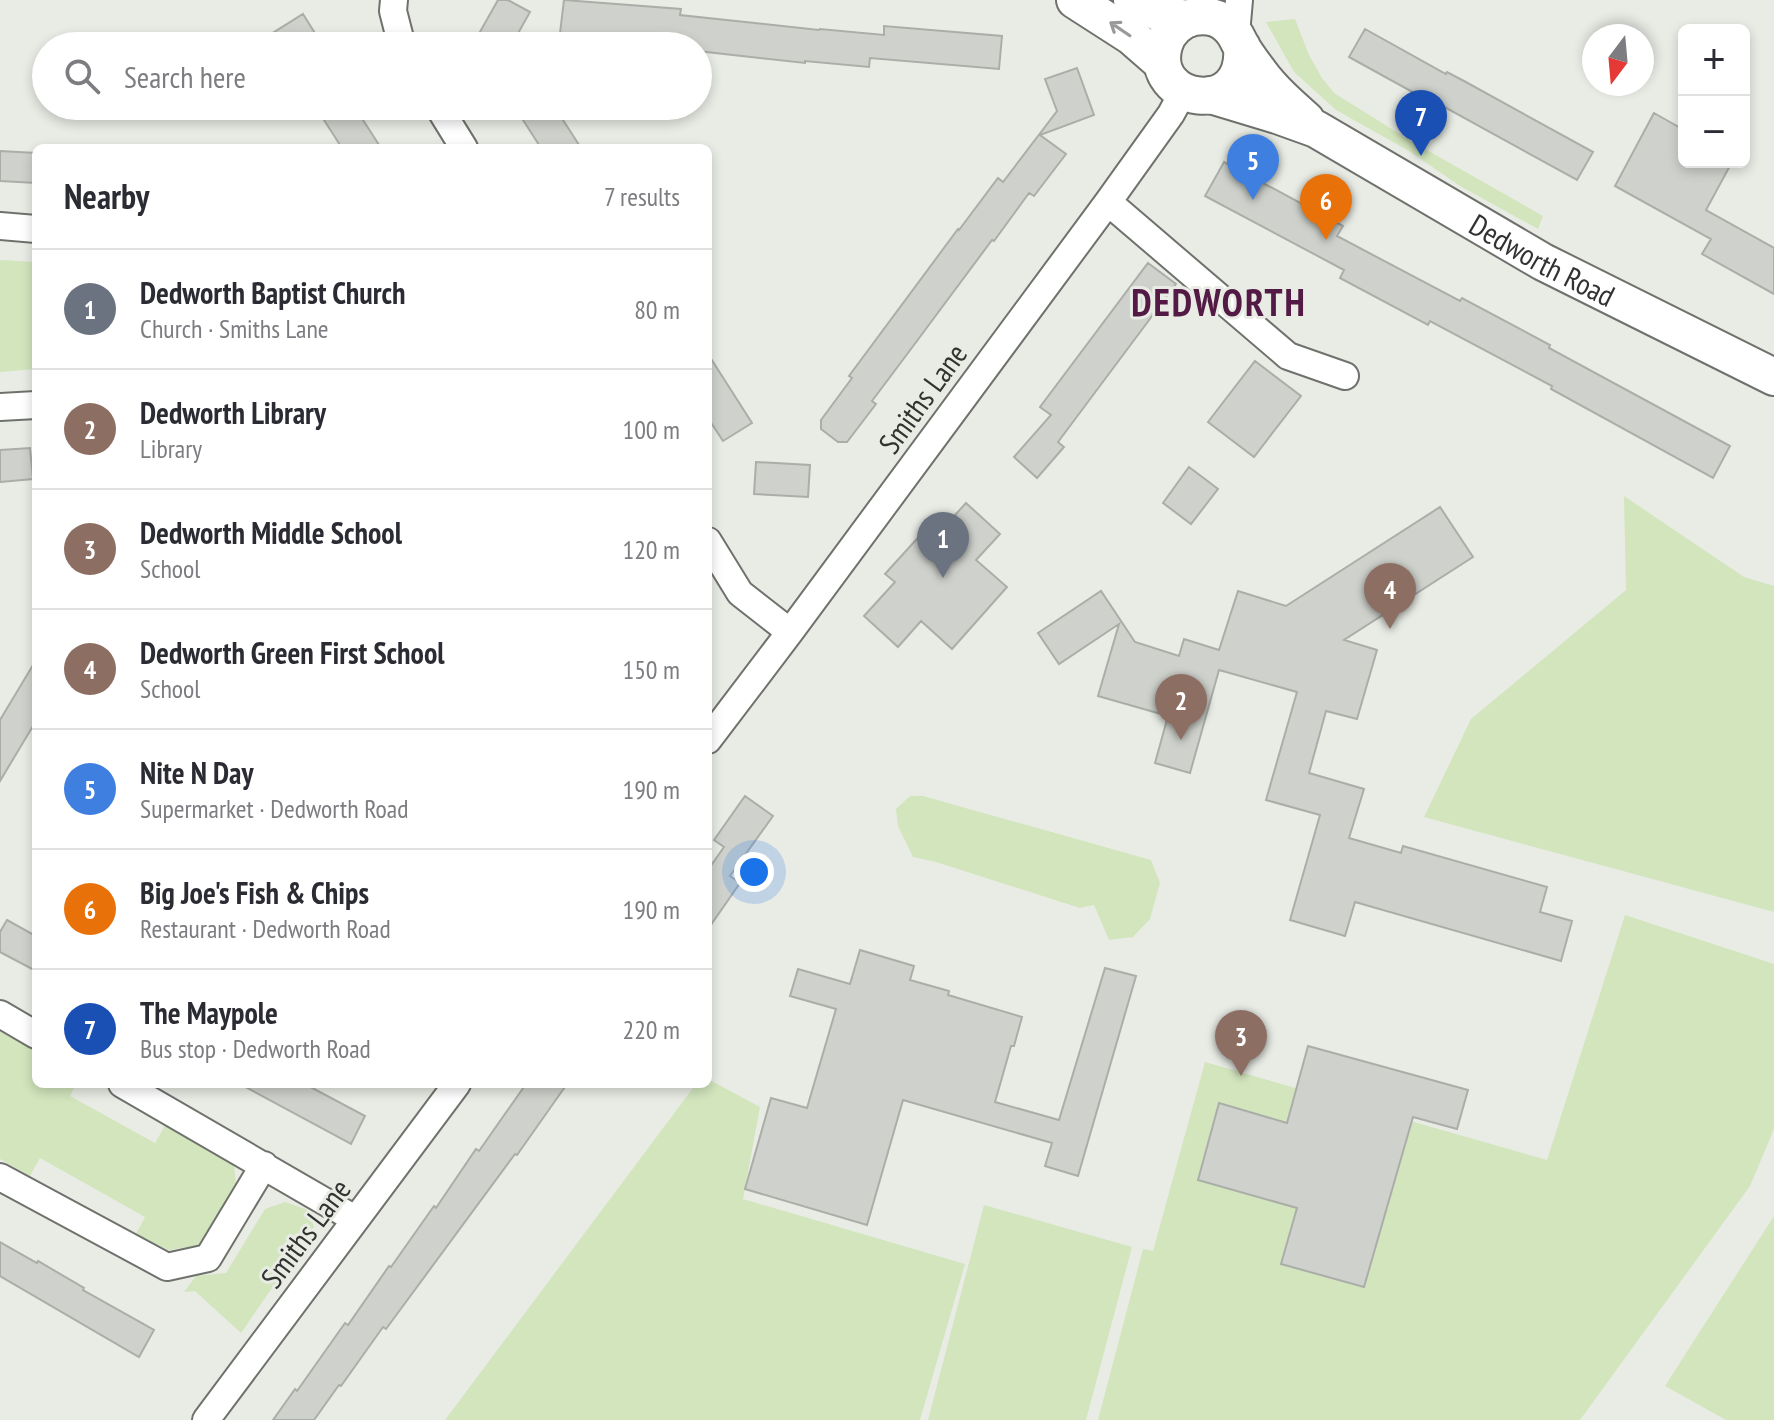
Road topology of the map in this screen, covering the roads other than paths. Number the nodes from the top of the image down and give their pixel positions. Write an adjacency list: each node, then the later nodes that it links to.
1 (394, 0): 6 (street)
2 (1075, 0): 7 (main road, Dedworth Road, one-way to 2)
3 (1132, 0): 4 (main road, Dedworth Road)
4 (1203, 11): 5 (main road, Dedworth Road); 7 (main road)
5 (1239, 27): 7 (main road); 9 (main road, Dedworth Road)
6 (397, 32)
7 (1185, 83): 9 (main road, Dedworth Road); 11 (street, Smiths Lane)
8 (447, 120): 10 (street)
9 (1316, 129): 15 (main road, Dedworth Road)
10 (462, 144)
11 (1108, 202): 14 (street); 19 (street, Smiths Lane)
12 (0, 226): 13 (street)
13 (32, 229)
14 (1345, 376)
15 (1774, 377)
16 (32, 405): 17 (street)
17 (0, 407)
18 (712, 548): 19 (street)
19 (790, 632): 20 (street, Smiths Lane)
20 (712, 735)
21 (0, 1014): 22 (street)
22 (32, 1033)
23 (129, 1088): 25 (street)
24 (454, 1088): 27 (street, Smiths Lane)
25 (264, 1165): 26 (street); 27 (street)
26 (0, 1177)
27 (355, 1219): 28 (street, Smiths Lane)
28 (206, 1420)

